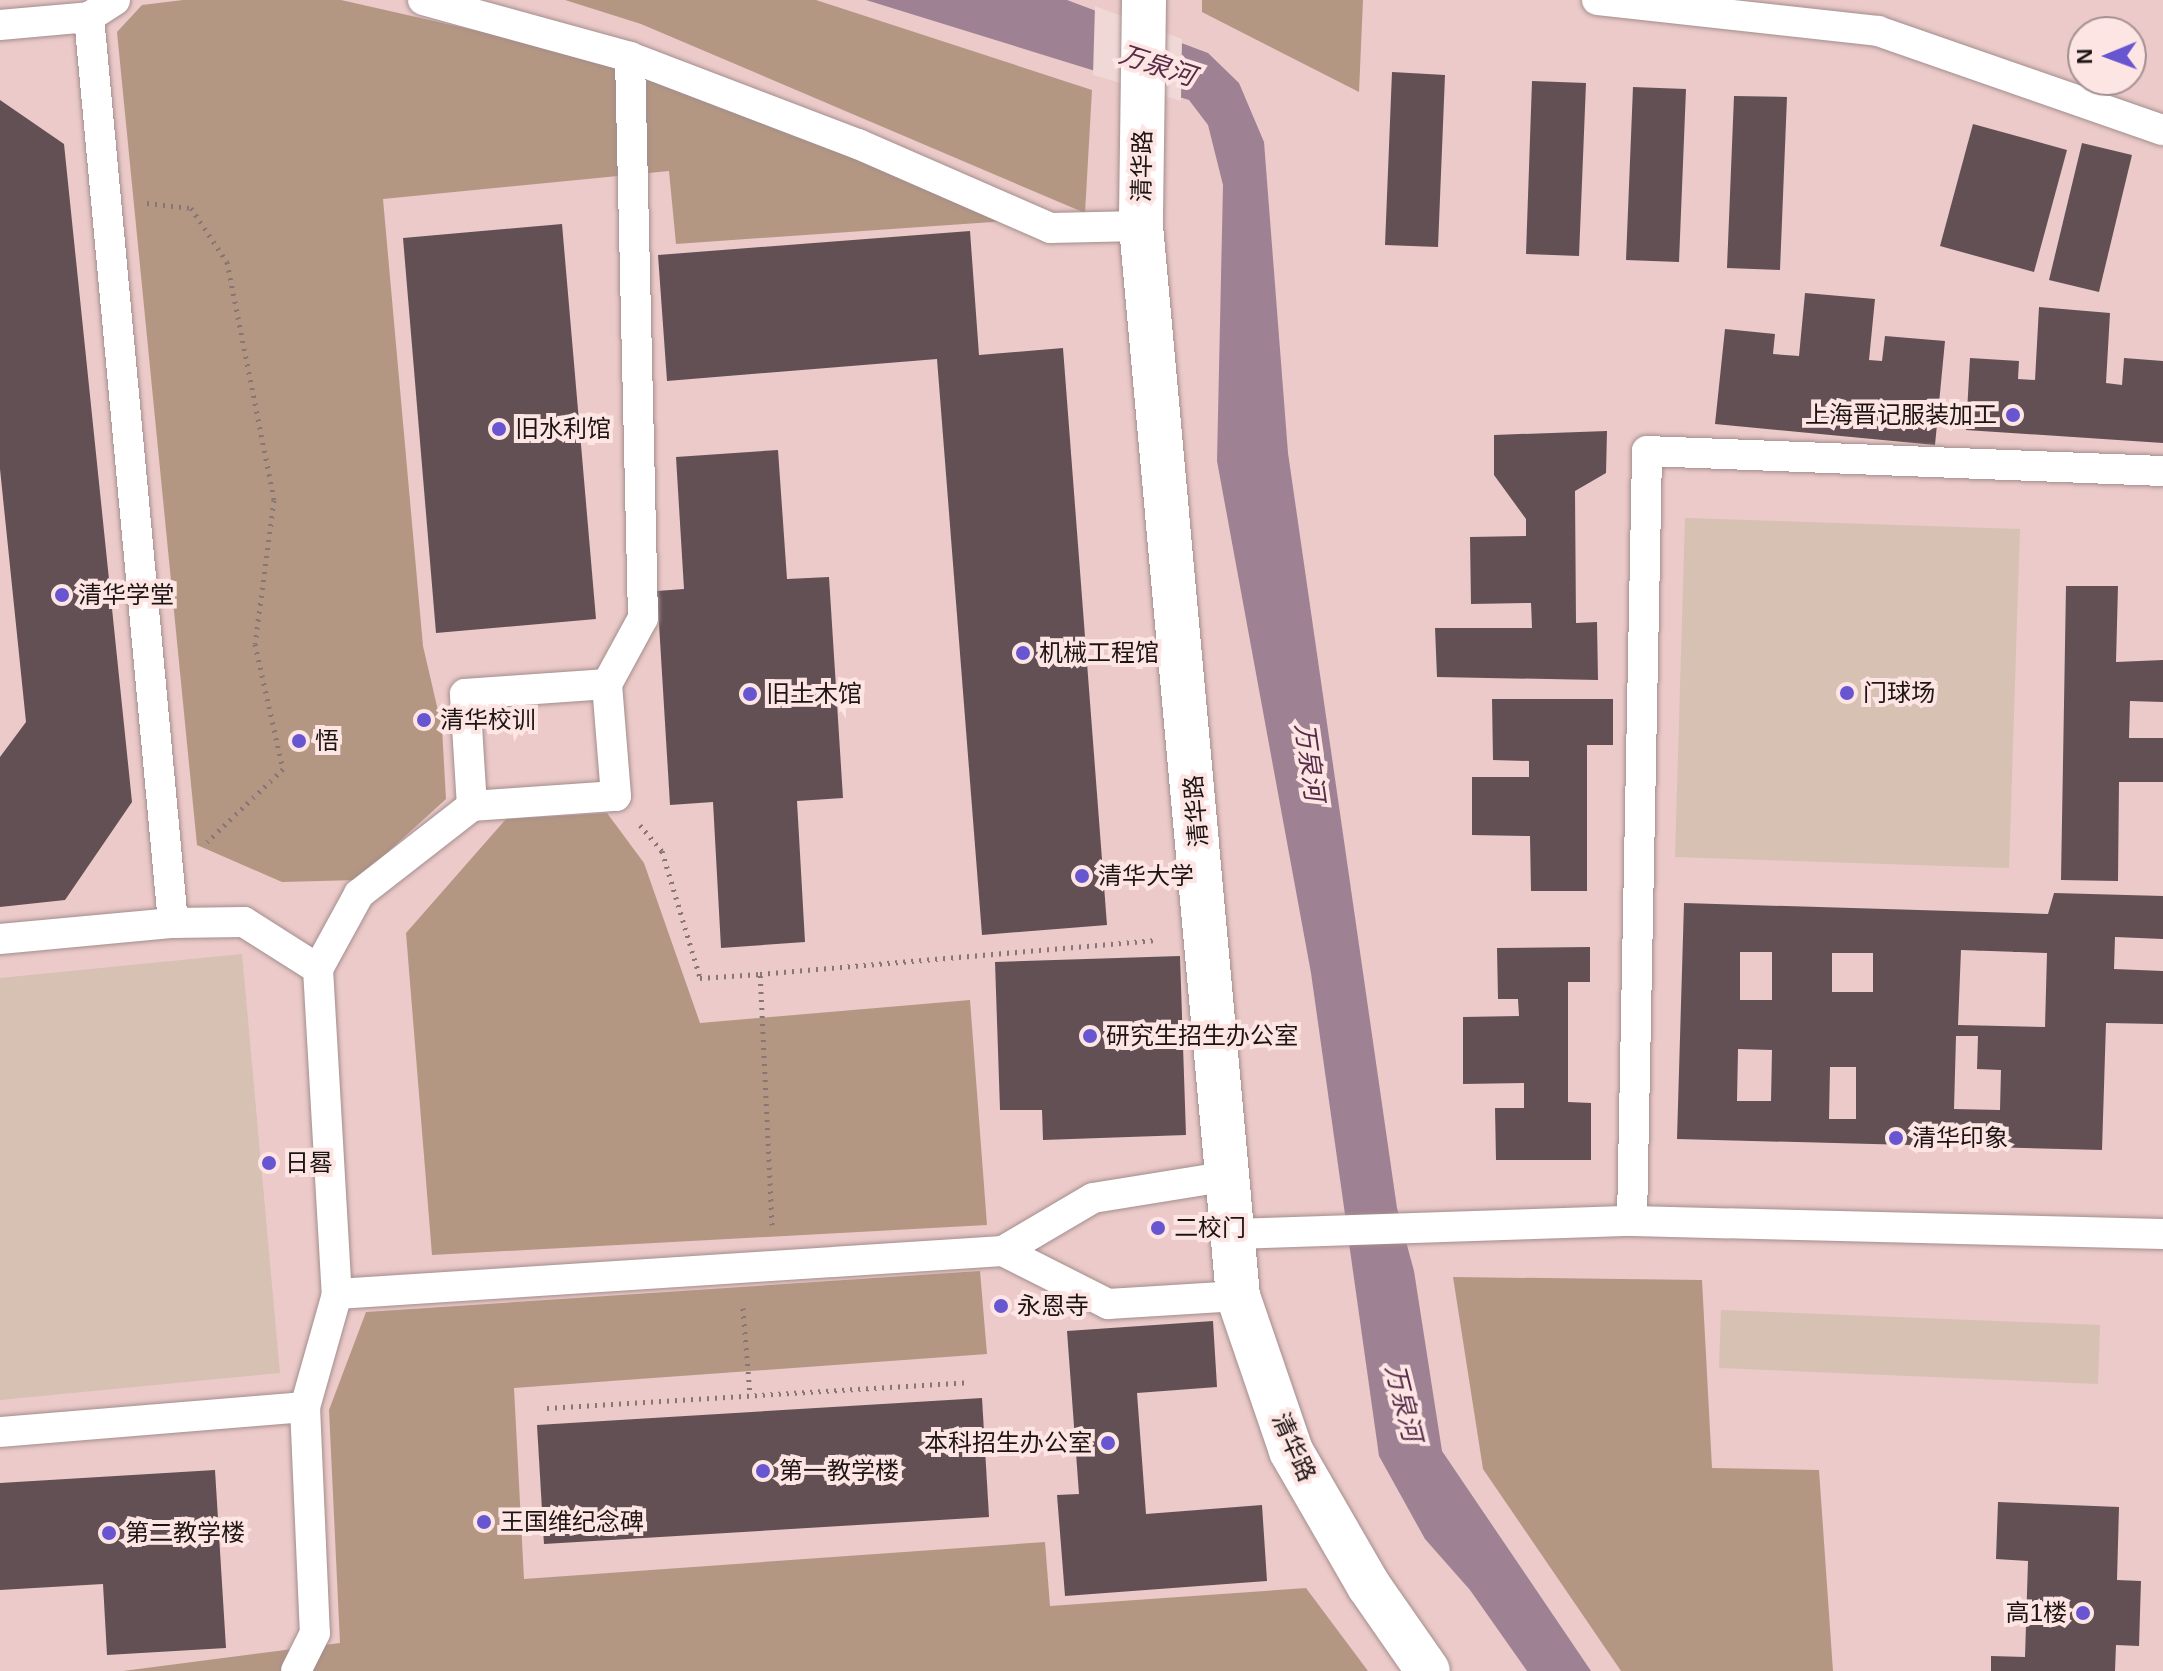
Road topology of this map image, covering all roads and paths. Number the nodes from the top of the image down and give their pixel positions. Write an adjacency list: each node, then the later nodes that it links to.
1 (115, 0): 5 (lane)
2 (423, 0): 7 (lane)
3 (1144, 0): 10 (street, 清华路)
4 (1597, 0): 8 (lane)
5 (89, 17): 6 (lane); 9 (lane)
6 (0, 25)
7 (630, 57): 10 (lane); 12 (lane)
8 (2163, 130)
9 (106, 199): 15 (lane); 15 (path)
10 (1141, 226): 21 (street, 清华路)
11 (2163, 471): 22 (lane)
12 (607, 684): 13 (lane); 14 (lane)
13 (616, 796): 14 (lane); 20 (path)
14 (472, 806): 19 (lane)
15 (169, 878): 16 (lane)
16 (173, 923): 17 (lane); 19 (lane)
17 (0, 939)
18 (1160, 940): 20 (path)
19 (318, 969): 28 (lane)
20 (760, 974): 26 (path)
21 (1229, 1176): 23 (street, 清华路); 25 (lane)
22 (1632, 1221): 23 (lane); 24 (lane)
23 (1234, 1234): 29 (street, 清华路)
24 (2163, 1234)
25 (1003, 1251): 26 (lane); 29 (lane)
26 (774, 1266): 27 (lane)
27 (740, 1269): 28 (lane); 31 (path)
28 (337, 1294): 32 (lane)
29 (1238, 1296): 36 (street, 清华路)
30 (968, 1382): 31 (path)
31 (750, 1395): 33 (path)
32 (305, 1407): 34 (lane); 35 (lane)
33 (547, 1408)
34 (0, 1432)
35 (296, 1671)
36 (1428, 1671)

